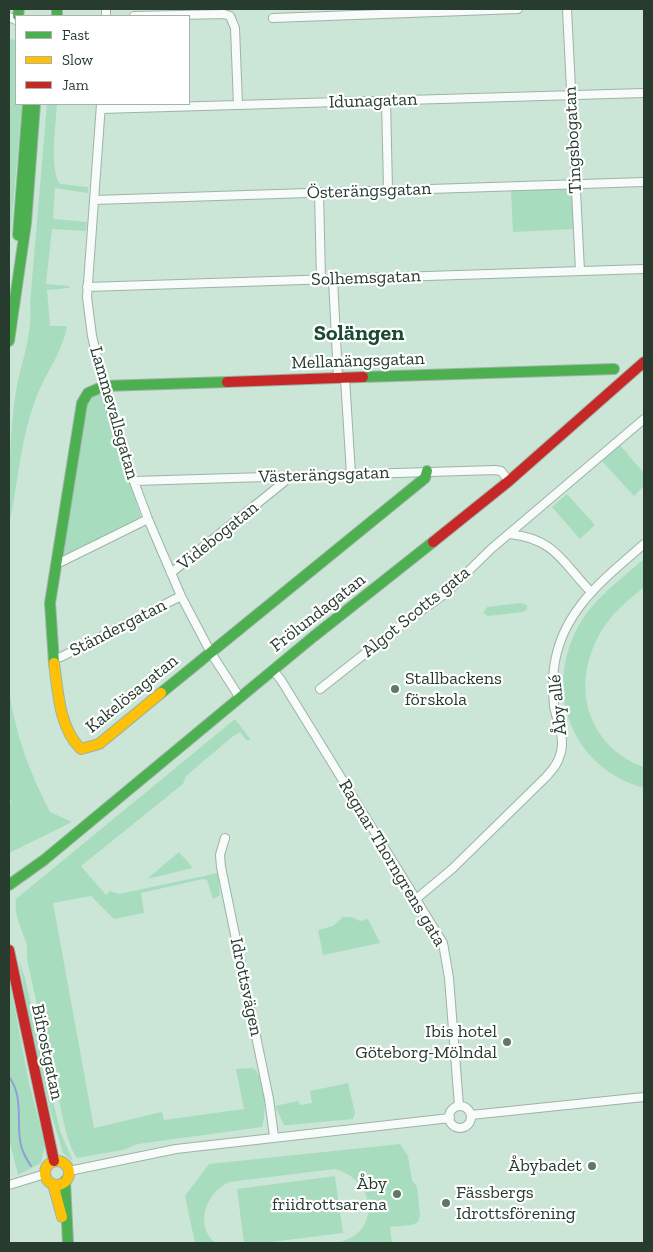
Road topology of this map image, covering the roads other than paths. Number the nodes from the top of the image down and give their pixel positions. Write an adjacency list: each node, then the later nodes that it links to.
1 (518, 9): 4 (street)
2 (567, 9): 5 (street, Tingsbogatan)
3 (179, 15): 10 (street)
4 (273, 18)
5 (571, 94): 6 (street, Idunagatan); 7 (street, Idunagatan); 13 (street, Tingsbogatan)
6 (644, 94)
7 (386, 100): 10 (street, Idunagatan); 14 (street)
8 (28, 105): 22 (street)
9 (35, 105): 23 (street)
10 (238, 105): 11 (street, Idunagatan)
11 (101, 106): 16 (street, Lammevallsgatan)
12 (644, 182): 13 (street, Österängsgatan)
13 (575, 185): 14 (street, Österängsgatan); 18 (street, Tingsbogatan)
14 (388, 190): 15 (street, Österängsgatan)
15 (319, 192): 16 (street, Österängsgatan); 20 (street)
16 (94, 200): 21 (street, Lammevallsgatan)
17 (644, 269): 18 (street, Solhemsgatan)
18 (580, 271): 19 (street, Solhemsgatan)
19 (333, 279): 20 (street, Solhemsgatan); 26 (street)
20 (321, 280): 21 (street, Solhemsgatan)
21 (87, 287): 27 (street, Lammevallsgatan)
22 (9, 306)
23 (9, 341)
24 (644, 362): 33 (street, Frölundagatan)
25 (614, 369): 26 (street, Mellanängsgatan)
26 (341, 378): 27 (street, Mellanängsgatan); 30 (street)
27 (104, 386): 32 (street, Lammevallsgatan); 37 (street, Kakelösagatan)
28 (644, 419): 35 (street, Algot Scotts gata)
29 (427, 471): 30 (street, Västerängsgatan); 33 (street, Västerängsgatan); 41 (street, Kakelösagatan)
30 (351, 474): 31 (street, Västerängsgatan)
31 (286, 477): 32 (street, Västerängsgatan); 38 (street, Videbogatan)
32 (134, 481): 34 (street, Lammevallsgatan)
33 (510, 481): 43 (street, Frölundagatan)
34 (148, 519): 37 (street); 38 (street, Lammevallsgatan)
35 (510, 534): 39 (street); 44 (street, Algot Scotts gata)
36 (644, 544): 39 (street, Åby allé)
37 (56, 561): 42 (street, Kakelösagatan)
38 (171, 573): 40 (street, Lammevallsgatan)
39 (591, 592): 48 (street, Åby allé)
40 (181, 596): 41 (street, Lammevallsgatan); 42 (street, Ständergatan)
41 (211, 653): 42 (street, Kakelösagatan); 45 (street, Lammevallsgatan)
42 (53, 658)
43 (273, 670): 45 (street, Frölundagatan); 48 (street, Ragnar Thorngrens gata)
44 (320, 689)
45 (240, 698): 47 (street, Frölundagatan)
46 (225, 838): 54 (street, Idrottsvägen)
47 (9, 885)
48 (416, 899): 51 (street, Ragnar Thorngrens gata)
49 (9, 950): 55 (street, Bifrostgatan)
50 (644, 1097): 52 (street)
51 (459, 1106): 52 (street); 53 (street)
52 (471, 1116): 53 (street)
53 (450, 1118): 54 (street)
54 (274, 1136): 56 (street)
55 (54, 1161): 56 (street); 57 (street)
56 (69, 1171): 58 (street)
57 (45, 1174): 59 (street); 60 (street)
58 (66, 1181): 59 (street); 62 (street)
59 (53, 1184): 61 (street)
60 (9, 1185)
61 (61, 1243)
62 (68, 1243)

